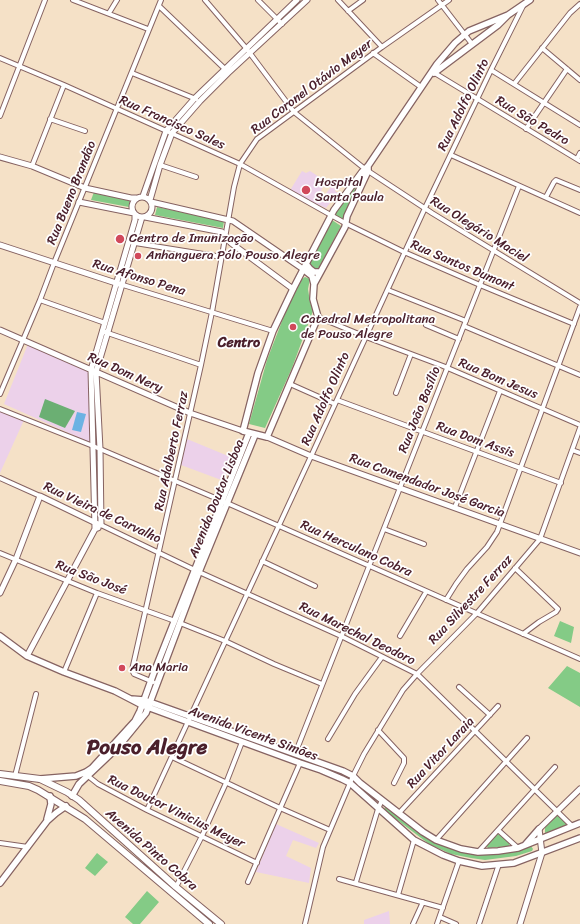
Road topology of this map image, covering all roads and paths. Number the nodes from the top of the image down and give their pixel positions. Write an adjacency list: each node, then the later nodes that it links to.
1 (46, 0): 33 (street)
2 (73, 0): 19 (street)
3 (117, 0): 19 (street)
4 (161, 0): 17 (street, Rua Bueno Brandão)
5 (205, 0): 28 (street, Rua Olegário Maciel)
6 (258, 0): 21 (street)
7 (297, 0): 21 (street)
8 (307, 0): 23 (street)
9 (338, 0): 18 (street)
10 (363, 0): 18 (street)
11 (438, 0): 16 (street)
12 (449, 0): 16 (street, Rua Coronel Otávio Meyer)
13 (530, 0): 14 (main road)
14 (524, 4): 20 (main road); 22 (street, Rua Adolfo Olinto)
15 (580, 4): 29 (street)
16 (442, 5): 25 (street); 27 (street, Rua Coronel Otávio Meyer)
17 (159, 6): 24 (street, Rua Bueno Brandão); 36 (street)
18 (348, 11): 27 (street)
19 (109, 13): 24 (street)
20 (511, 13): 22 (street); 25 (main road); 26 (main road)
21 (277, 19): 23 (street); 28 (street)
22 (516, 21): 35 (street, Rua Adolfo Olinto)
23 (282, 24): 30 (street)
24 (148, 29): 37 (street, Rua Bueno Brandão)
25 (465, 34): 26 (street); 38 (main road)
26 (472, 44): 38 (main road)
27 (382, 47): 31 (street, Rua Coronel Otávio Meyer)
28 (246, 48): 30 (street, Rua Olegário Maciel); 36 (street)
29 (542, 48): 34 (street); 40 (street)
30 (249, 53): 36 (street); 48 (street, Rua Olegário Maciel)
31 (373, 53): 42 (street); 48 (street, Rua Coronel Otávio Meyer)
32 (0, 58): 33 (street, Rua Francisco Sales)
33 (20, 67): 41 (street, Rua Francisco Sales); 49 (street)
34 (567, 69): 39 (street); 46 (street)
35 (491, 70): 40 (street); 44 (street, Rua Adolfo Olinto)
36 (226, 71): 43 (street); 45 (street)
37 (132, 73): 43 (street); 47 (street, Rua Bueno Brandão)
38 (432, 73): 42 (main road); 44 (street, Rua São Pedro)
39 (580, 80)
40 (514, 84): 46 (street)
41 (64, 85): 47 (street, Rua Francisco Sales); 50 (street)
42 (421, 87): 63 (main road)
43 (195, 98): 45 (street); 54 (street)
44 (477, 100): 52 (street, Rua São Pedro); 57 (street, Rua Adolfo Olinto)
45 (200, 101): 55 (street)
46 (544, 102): 51 (street); 52 (street)
47 (116, 109): 54 (street, Rua Francisco Sales); 67 (street, Rua Bueno Brandão)
48 (294, 112): 60 (street, Rua Coronel Otávio Meyer); 63 (street, Rua Olegário Maciel)
49 (0, 116)
50 (50, 119): 53 (street); 62 (street)
51 (580, 125)
52 (526, 129): 59 (street, Rua São Pedro)
53 (86, 131)
54 (166, 131): 55 (street, Rua Francisco Sales); 70 (street)
55 (172, 133): 60 (street, Rua Francisco Sales); 61 (street)
56 (580, 153): 59 (street)
57 (451, 155): 66 (street); 75 (street, Rua Adolfo Olinto)
58 (0, 157): 62 (street)
59 (578, 160)
60 (240, 164): 78 (street, Rua Francisco Sales); 80 (street, Rua Coronel Otávio Meyer)
61 (160, 165): 64 (street); 73 (street)
62 (32, 166): 67 (street)
63 (367, 169): 65 (main road); 69 (main road); 75 (street, Rua Olegário Maciel)
64 (196, 177)
65 (351, 186): 69 (main road); 78 (main road)
66 (519, 186): 71 (street); 86 (street, Rua João Basílio)
67 (85, 188): 72 (street); 74 (street, Rua Bueno Brandão)
68 (580, 190): 71 (street)
69 (359, 191): 81 (main road)
70 (143, 196): 72 (street); 73 (street)
71 (546, 197): 76 (street)
72 (136, 198): 77 (street)
73 (151, 201): 79 (street); 80 (street)
74 (79, 202): 77 (street); 89 (street, Rua Bueno Brandão)
75 (425, 208): 86 (street, Rua Olegário Maciel); 87 (street, Rua Adolfo Olinto)
76 (580, 213)
77 (134, 214): 79 (street); 83 (street)
78 (331, 215): 81 (street, Rua Santos Dumont); 90 (main road)
79 (144, 217): 82 (street); 84 (street)
80 (228, 219): 82 (street, Rua Coronel Otávio Meyer); 90 (street)
81 (345, 223): 87 (street, Rua Santos Dumont); 91 (main road)
82 (226, 237): 88 (street, Rua Adalberto Ferraz); 96 (street)
83 (129, 242): 84 (street); 92 (street)
84 (135, 243): 88 (street); 94 (street)
85 (0, 245): 89 (street, Rua Afonso Pena)
86 (494, 251): 95 (street, Rua João Basílio); 99 (street, Rua Olegário Maciel)
87 (404, 252): 95 (street, Rua Santos Dumont); 97 (street, Rua Adolfo Olinto)
88 (222, 257): 101 (street, Rua Adalberto Ferraz)
89 (54, 263): 92 (street, Rua Afonso Pena); 98 (street, Rua Bueno Brandão)
90 (305, 266): 91 (main road); 93 (main road); 96 (main road)
91 (320, 272): 93 (main road)
92 (117, 283): 94 (street, Rua Afonso Pena); 104 (street)
93 (314, 284): 102 (main road)
94 (122, 285): 101 (street, Rua Afonso Pena); 111 (street)
95 (480, 285): 103 (street, Rua João Basílio); 105 (street, Rua Santos Dumont)
96 (293, 289): 109 (main road)
97 (388, 290): 103 (street); 112 (street, Rua Adolfo Olinto)
98 (40, 300): 104 (street); 114 (street, Rua Bueno Brandão)
99 (580, 303)
100 (580, 306): 105 (street)
101 (212, 312): 109 (street, Rua Afonso Pena); 116 (street, Rua Adalberto Ferraz)
102 (318, 317): 112 (street, Rua Bom Jesus); 122 (main road)
103 (466, 321): 107 (street, Rua João Basílio)
104 (105, 323): 110 (street)
105 (574, 324): 117 (street)
106 (426, 325): 113 (street)
107 (464, 326): 113 (street, Rua João Basílio); 117 (street)
108 (0, 330): 114 (street, Rua Dom Nery)
109 (273, 331): 132 (main road)
110 (102, 332): 111 (street); 119 (street)
111 (109, 334): 116 (street); 120 (street)
112 (366, 337): 115 (street, Rua Bom Jesus); 126 (street, Rua Adolfo Olinto)
113 (459, 339): 118 (street, Rua João Basílio)
114 (23, 340): 119 (street, Rua Dom Nery); 125 (street, Rua Bueno Brandão)
115 (411, 354): 118 (street, Rua Bom Jesus); 124 (street)
116 (202, 366): 129 (street, Rua Adalberto Ferraz)
117 (558, 366): 121 (street); 128 (street)
118 (447, 368): 123 (street, Rua Bom Jesus); 133 (street, Rua João Basílio)
119 (91, 370): 120 (street, Rua Dom Nery); 136 (street)
120 (96, 372): 129 (street, Rua Dom Nery); 137 (street)
121 (580, 375)
122 (290, 384): 126 (street, Rua Dom Assis); 135 (main road)
123 (500, 390): 128 (street, Rua Bom Jesus); 139 (street)
124 (396, 393)
125 (0, 394)
126 (336, 402): 133 (street, Rua Dom Assis); 141 (street, Rua Adolfo Olinto)
127 (0, 409): 136 (street, Rua Herculano Cobra)
128 (542, 409): 130 (street, Rua Bom Jesus); 142 (street)
129 (190, 413): 132 (street, Rua Dom Nery); 144 (street, Rua Adalberto Ferraz)
130 (580, 425)
131 (580, 428): 138 (street)
132 (243, 431): 134 (main road)
133 (422, 431): 139 (street, Rua Dom Assis); 146 (street, Rua João Basílio)
134 (252, 434): 135 (main road); 150 (main road, Avenida Doutor Lisboa)
135 (267, 437): 141 (street, Rua Comendador José Garcia)
136 (93, 446): 137 (street, Rua Herculano Cobra); 147 (street)
137 (100, 449): 144 (street, Rua Herculano Cobra); 148 (street)
138 (572, 450): 140 (street); 145 (street)
139 (476, 451): 142 (street, Rua Dom Assis); 151 (street)
140 (580, 453)
141 (311, 456): 146 (street, Rua Comendador José Garcia); 154 (street, Rua Adolfo Olinto)
142 (520, 468): 145 (street, Rua Dom Assis); 153 (street)
143 (0, 478): 149 (street, Rua Vieira de Carvalho)
144 (176, 481): 150 (street, Rua Herculano Cobra); 158 (street, Rua Adalberto Ferraz)
145 (561, 483): 156 (street)
146 (400, 487): 151 (street, Rua Comendador José Garcia); 155 (street, Rua João Basílio)
147 (94, 488): 148 (street); 152 (street)
148 (101, 488): 152 (street)
149 (40, 496): 152 (street, Rua Vieira de Carvalho); 161 (street)
150 (224, 501): 154 (street, Rua Herculano Cobra); 165 (main road, Avenida Doutor Lisboa)
151 (455, 507): 153 (street, Rua Comendador José Garcia)
152 (98, 524): 158 (street, Rua Vieira de Carvalho); 166 (street)
153 (500, 524): 156 (street, Rua Comendador José Garcia); 172 (street)
154 (279, 526): 162 (street, Rua Adolfo Olinto); 163 (street, Rua Herculano Cobra)
155 (384, 529): 157 (street); 163 (street, Rua João Basílio)
156 (540, 539): 160 (street, Rua Comendador José Garcia); 164 (street, Rua Silvestre Ferraz)
157 (424, 544)
158 (159, 552): 165 (street, Rua Vieira de Carvalho); 173 (street, Rua Adalberto Ferraz)
159 (0, 553): 161 (street, Rua São José)
160 (580, 554)
161 (16, 559): 166 (street, Rua São José); 168 (street)
162 (262, 561): 167 (street); 171 (street, Rua Adolfo Olinto)
163 (369, 565): 169 (street, Rua Herculano Cobra); 178 (street, Rua João Basílio)
164 (515, 568): 174 (street, Rua Silvestre Ferraz); 176 (street)
165 (197, 571): 171 (street, Rua Marechal Deodoro); 175 (main road, Avenida Doutor Lisboa)
166 (69, 581): 170 (street, Rua São José); 181 (street)
167 (315, 586)
168 (0, 592)
169 (426, 592): 172 (street, Rua Herculano Cobra); 179 (street)
170 (97, 593): 173 (street, Rua São José); 184 (street)
171 (248, 593): 178 (street, Rua Marechal Deodoro); 180 (street, Rua Adolfo Olinto)
172 (446, 600): 174 (street, Rua Herculano Cobra)
173 (146, 610): 175 (street, Rua São José); 186 (street, Rua Adalberto Ferraz)
174 (477, 612): 176 (street, Rua Herculano Cobra); 185 (street, Rua Silvestre Ferraz)
175 (177, 622): 180 (street, Rua São José); 186 (main road, Avenida Doutor Lisboa); 187 (main road, Avenida Doutor Lisboa)
176 (523, 634): 183 (street, Rua Herculano Cobra)
177 (0, 636): 181 (main road, Avenida Vicente Simões)
178 (341, 636): 182 (street, Rua Marechal Deodoro); 188 (street, Rua João Basílio)
179 (400, 636)
180 (225, 641): 188 (street, Rua São José); 194 (street, Rua Adolfo Olinto)
181 (27, 656): 184 (main road, Avenida Vicente Simões)
182 (382, 657): 185 (street, Rua Marechal Deodoro); 198 (street)
183 (580, 659)
184 (64, 672): 191 (main road, Avenida Vicente Simões)
185 (417, 674): 195 (street, Rua Silvestre Ferraz); 196 (street, Rua Marechal Deodoro)
186 (151, 681): 187 (street); 191 (main road, Avenida Doutor Lisboa)
187 (157, 684): 191 (main road, Avenida Doutor Lisboa)
188 (322, 684): 200 (street, Rua João Basílio)
189 (459, 687): 193 (street)
190 (36, 694): 207 (street)
191 (146, 704): 194 (main road, Avenida Vicente Simões); 206 (main road)
192 (498, 706): 193 (street, Rua Vitor Laraia)
193 (490, 715): 196 (street, Rua Vitor Laraia)
194 (189, 719): 199 (main road, Avenida Vicente Simões); 200 (main road, Avenida Vicente Simões); 201 (street, Rua Adolfo Olinto)
195 (378, 730): 208 (street, Rua Silvestre Ferraz); 213 (street)
196 (475, 731): 202 (street, Rua Marechal Deodoro); 224 (street, Rua Vitor Laraia)
197 (527, 738): 202 (street)
198 (328, 739)
199 (242, 742): 203 (main road, Avenida Vicente Simões); 211 (street)
200 (295, 754): 208 (main road, Avenida Vicente Simões)
201 (172, 757): 211 (street); 222 (street, Rua Adolfo Olinto)
202 (506, 762): 215 (street, Rua Marechal Deodoro); 234 (street)
203 (300, 763): 212 (main road, Avenida Vicente Simões); 220 (street)
204 (556, 767): 215 (street)
205 (0, 774): 207 (highway, Avenida Pinto Cobra)
206 (87, 774): 209 (main road); 216 (main road); 222 (street, Rua Doutor Vinicius Meyer)
207 (15, 776): 209 (highway, Avenida Pinto Cobra)
208 (352, 776): 212 (street); 218 (main road, Avenida Vicente Simões)
209 (40, 779): 216 (highway, Avenida Pinto Cobra)
210 (0, 781): 217 (highway, Avenida Pinto Cobra)
211 (226, 783): 220 (street); 231 (street)
212 (350, 783): 221 (main road, Avenida Vicente Simões); 229 (street)
213 (394, 783)
214 (580, 789): 223 (street)
215 (535, 790): 223 (street, Rua Marechal Deodoro); 230 (street)
216 (69, 794): 241 (highway, Avenida Pinto Cobra)
217 (50, 796): 219 (highway, Avenida Pinto Cobra); 225 (main road)
218 (382, 800): 221 (street); 224 (main road, Avenida Vicente Simões)
219 (66, 806): 225 (main road); 242 (highway, Avenida Pinto Cobra)
220 (280, 808): 229 (street); 244 (street)
221 (378, 809): 233 (main road, Avenida Vicente Simões); 248 (street)
222 (147, 810): 231 (street, Rua Doutor Vinicius Meyer)
223 (557, 811): 227 (street, Rua Marechal Deodoro); 228 (street)
224 (399, 813): 234 (main road, Avenida Vicente Simões)
225 (46, 821): 237 (main road)
226 (580, 823): 227 (main road, Avenida Vicente Simões)
227 (572, 826): 235 (main road, Avenida Vicente Simões)
228 (539, 829): 235 (street); 238 (main road)
229 (330, 830): 257 (street)
230 (498, 830): 238 (street); 239 (street)
231 (202, 836): 244 (street, Rua Doutor Vinicius Meyer); 250 (street)
232 (580, 838): 240 (main road, Avenida Vicente Simões)
233 (414, 840): 243 (main road, Avenida Vicente Simões); 251 (street)
234 (436, 840): 239 (main road, Avenida Vicente Simões)
235 (540, 840): 238 (main road, Avenida Vicente Simões); 240 (street)
236 (0, 843): 237 (street)
237 (28, 847): 249 (main road)
238 (521, 847): 239 (main road, Avenida Vicente Simões)
239 (478, 852)
240 (542, 853): 245 (main road, Avenida Vicente Simões); 262 (street)
241 (141, 856): 242 (highway); 250 (highway, Avenida Pinto Cobra)
242 (132, 858): 255 (highway, Avenida Pinto Cobra)
243 (459, 861): 245 (main road, Avenida Vicente Simões); 253 (street)
244 (257, 863): 247 (street)
245 (499, 864): 261 (street)
246 (339, 879): 248 (street)
247 (248, 882)
248 (356, 882): 251 (street)
249 (0, 883)
250 (176, 887): 256 (highway, Avenida Pinto Cobra)
251 (398, 895): 252 (street)
252 (423, 902): 253 (street); 258 (street)
253 (443, 908): 254 (street)
254 (440, 917): 259 (street); 260 (street)
255 (209, 924)
256 (221, 924)
257 (305, 924)
258 (413, 924)
259 (437, 924)
260 (456, 924)
261 (479, 924)
262 (520, 924)

